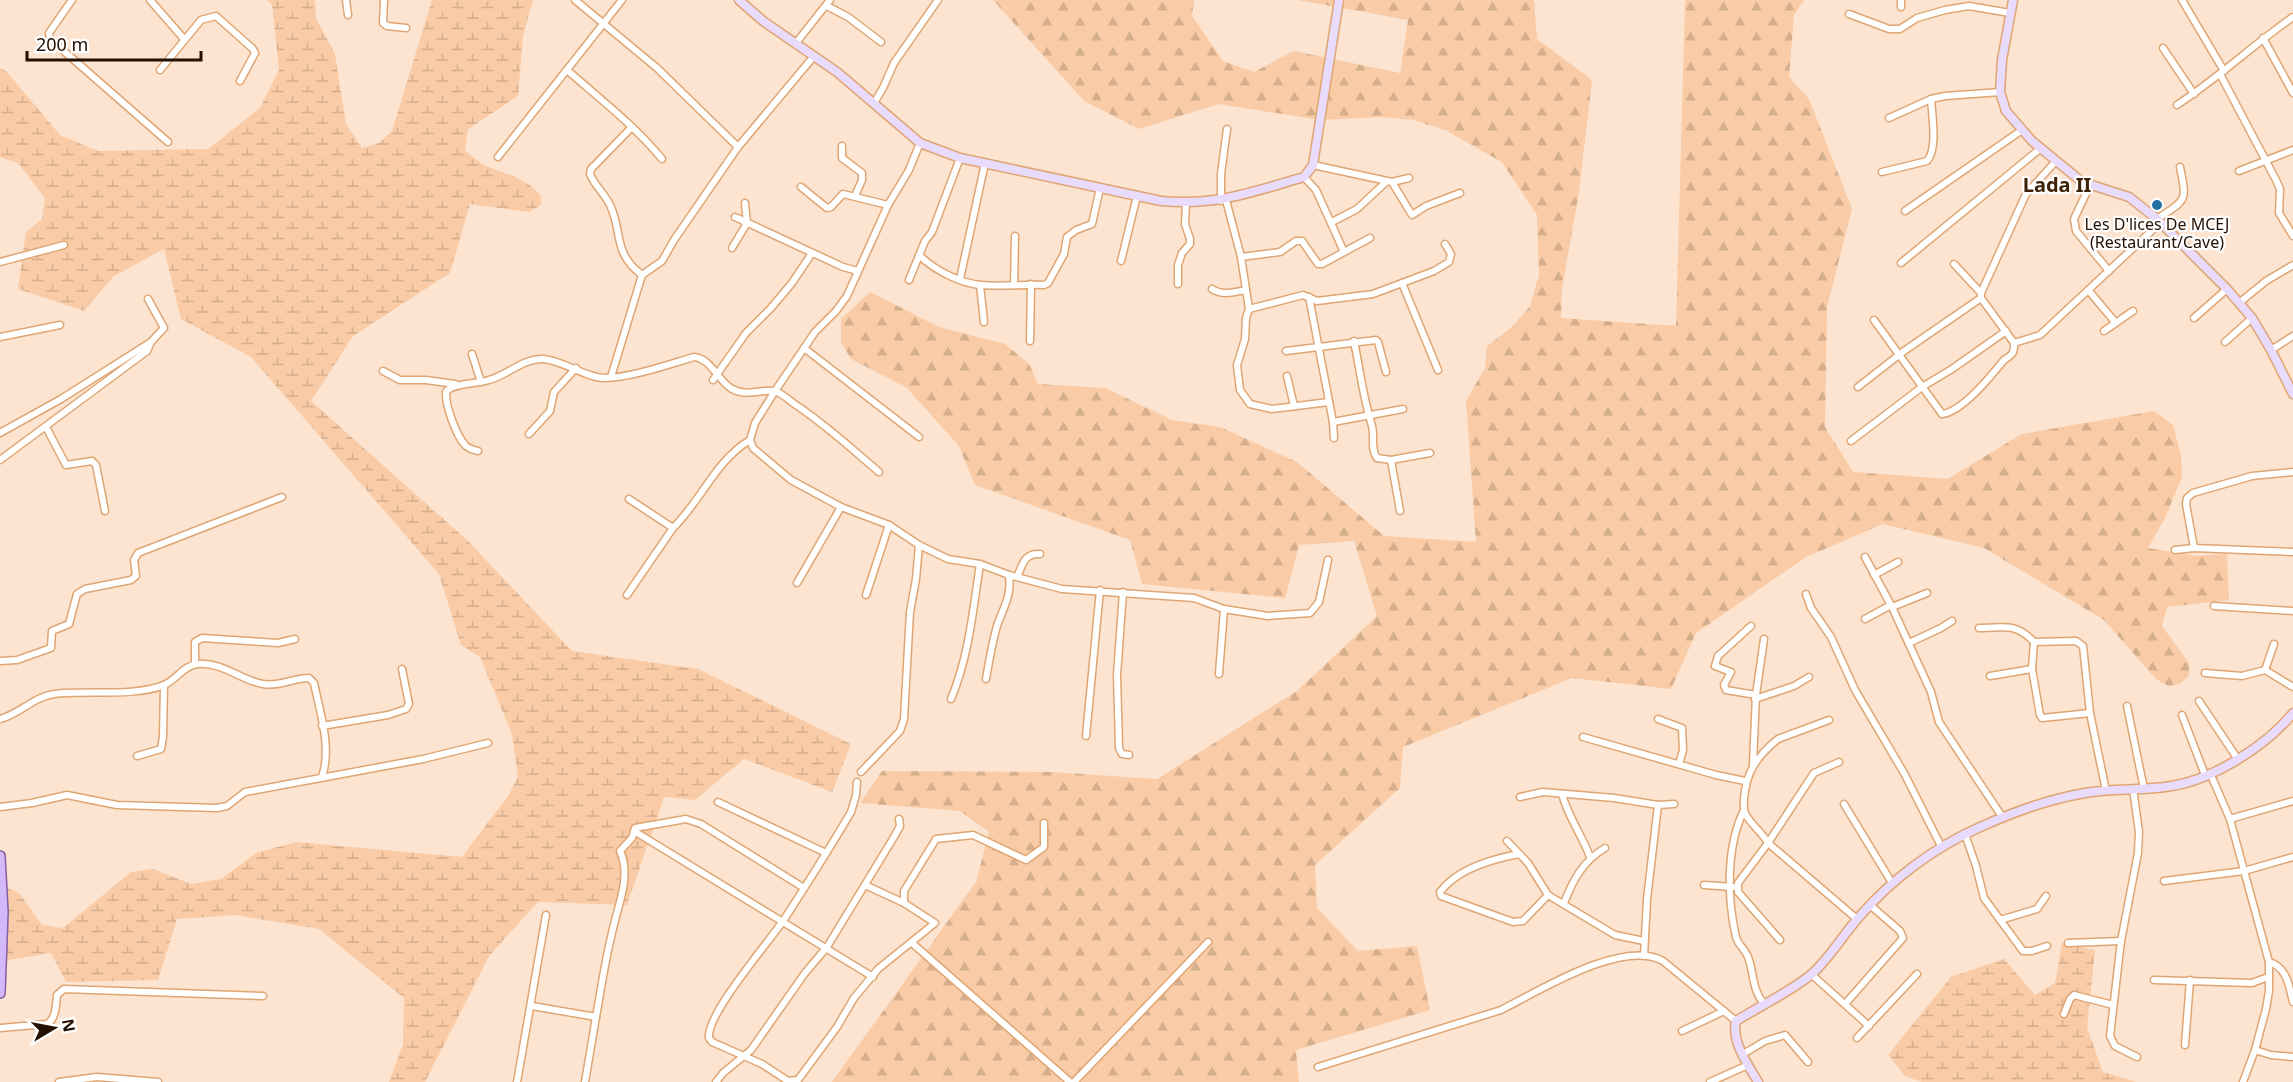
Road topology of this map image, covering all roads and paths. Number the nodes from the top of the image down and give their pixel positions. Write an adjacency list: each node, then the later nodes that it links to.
1 (72, 0): 39 (street)
2 (150, 0): 20 (street)
3 (346, 0): 15 (street)
4 (384, 0): 18 (street)
5 (575, 0): 17 (street)
6 (622, 0): 17 (street)
7 (739, 0): 22 (street)
8 (938, 0): 33 (street)
9 (1339, 0): 51 (street)
10 (2013, 0): 13 (street)
11 (2185, 1): 27 (street)
12 (829, 3): 21 (street); 22 (street)
13 (2010, 13): 14 (street); 29 (street)
14 (1849, 14)
15 (348, 15)
16 (2293, 17): 19 (street)
17 (604, 23): 26 (street); 42 (street)
18 (406, 28)
19 (2263, 38): 27 (street); 30 (street)
20 (184, 39): 25 (street); 28 (street)
21 (881, 42)
22 (796, 43): 24 (street)
23 (2163, 48): 31 (street)
24 (814, 56): 33 (street); 42 (street)
25 (160, 70)
26 (567, 70): 36 (street); 45 (street)
27 (2222, 73): 31 (street); 48 (street)
28 (240, 81)
29 (2000, 92): 32 (street); 38 (street)
30 (2293, 93)
31 (2194, 94): 34 (street)
32 (1931, 99): 35 (street); 54 (street)
33 (874, 103): 40 (street)
34 (2177, 105)
35 (1889, 118)
36 (632, 127): 47 (street); 90 (street)
37 (1227, 129): 64 (street)
38 (2022, 130): 43 (street); 68 (street)
39 (168, 142)
40 (920, 143): 46 (street); 67 (street)
41 (842, 146): 62 (street)
42 (738, 147): 90 (street)
43 (2041, 148): 49 (street); 85 (street)
44 (2293, 150): 48 (street)
45 (498, 157)
46 (960, 158): 50 (street); 81 (street)
47 (662, 159)
48 (2267, 160): 53 (street); 74 (street)
49 (2055, 162): 58 (street); 102 (street)
50 (985, 163): 60 (street); 91 (street)
51 (1313, 165): 55 (street); 57 (street)
52 (2180, 167): 70 (street)
53 (2240, 171)
54 (1882, 172)
55 (1304, 177): 64 (street); 71 (street)
56 (1409, 178): 57 (street)
57 (1389, 182): 61 (street); 71 (street)
58 (2090, 185): 70 (street); 88 (street)
59 (801, 188): 62 (street)
60 (1100, 188): 63 (street); 95 (street)
61 (1460, 193)
62 (855, 196): 67 (street)
63 (1137, 196): 66 (street); 83 (street)
64 (1224, 200): 66 (street); 82 (street)
65 (745, 203): 72 (street)
66 (1186, 203): 96 (street)
67 (888, 205): 89 (street)
68 (1905, 211)
69 (735, 217): 72 (street)
70 (2159, 220): 88 (street); 98 (street)
71 (1332, 222): 79 (street)
72 (747, 223): 78 (street); 80 (street)
73 (1015, 236): 94 (street)
74 (2293, 236)
75 (1370, 238): 79 (street)
76 (1445, 244): 93 (street)
77 (64, 245): 84 (street)
78 (732, 248)
79 (1344, 252): 82 (street)
80 (812, 253): 89 (street); 135 (street)
81 (919, 255): 91 (street); 92 (street)
82 (1241, 257): 100 (street)
83 (1121, 261)
84 (0, 262)
85 (1901, 263)
86 (1954, 264): 102 (street)
87 (2293, 265): 105 (street)
88 (2109, 270): 101 (street)
89 (858, 271): 124 (street)
90 (642, 275): 134 (street)
91 (960, 279): 97 (street)
92 (909, 280)
93 (1402, 283): 103 (street); 130 (street)
94 (1014, 284): 95 (street); 97 (street)
95 (1031, 284): 118 (street)
96 (1178, 284)
97 (980, 285): 111 (street)
98 (2227, 289): 105 (street); 108 (street)
99 (1212, 290): 100 (street)
100 (1246, 290): 106 (street)
101 (2089, 291): 112 (street); 122 (street)
102 (1981, 295): 114 (street); 128 (street)
103 (1309, 297): 106 (street); 123 (street)
104 (148, 299): 120 (street)
105 (2239, 303): 109 (street)
106 (1249, 309): 143 (street)
107 (2133, 311): 112 (street)
108 (2194, 318)
109 (2252, 318): 121 (street); 125 (street)
110 (1874, 320): 128 (street)
111 (984, 322)
112 (2115, 322): 115 (street)
113 (60, 325): 117 (street)
114 (2006, 331): 122 (street); 139 (street)
115 (2104, 331)
116 (2293, 336): 125 (street)
117 (0, 337)
118 (1030, 341)
119 (1354, 341): 123 (street); 132 (street); 145 (street)
120 (151, 342): 147 (street); 148 (street)
121 (2225, 342)
122 (2014, 343): 139 (street)
123 (1320, 346): 126 (street); 142 (street)
124 (804, 348): 140 (street); 150 (street)
125 (2271, 350): 141 (street)
126 (1286, 351)
127 (472, 354): 136 (street)
128 (1899, 355): 138 (street); 139 (street)
129 (576, 368): 134 (street); 136 (street); 149 (street)
130 (1438, 370)
131 (383, 371): 137 (street)
132 (1386, 372)
133 (1287, 376): 143 (street)
134 (611, 377): 135 (street)
135 (714, 377): 140 (street)
136 (481, 382): 137 (street)
137 (461, 386): 154 (street)
138 (1858, 387)
139 (1922, 387): 153 (street)
140 (775, 391): 152 (street); 158 (street)
141 (2293, 394)
142 (1329, 402): 143 (street); 146 (street)
143 (1294, 406)
144 (1403, 409): 145 (street)
145 (1367, 416): 146 (street); 157 (street)
146 (1333, 422): 151 (street)
147 (46, 427): 156 (street); 163 (street)
148 (0, 433)
149 (530, 434)
150 (919, 437)
151 (1334, 438)
152 (750, 440): 162 (street); 166 (street)
153 (1851, 441)
154 (478, 451)
155 (1430, 453): 157 (street)
156 (0, 460)
157 (1391, 460): 164 (street)
158 (879, 472)
159 (2293, 472): 168 (street)
160 (282, 497): 198 (street)
161 (628, 499): 166 (street)
162 (841, 507): 165 (street); 178 (street)
163 (105, 511)
164 (1400, 511)
165 (889, 525): 167 (street); 184 (street)
166 (672, 528): 183 (street)
167 (919, 545): 175 (street); 230 (street)
168 (2194, 548): 169 (street); 170 (street)
169 (2175, 550)
170 (2293, 552)
171 (1040, 554): 177 (street)
172 (1865, 557): 176 (street)
173 (1328, 560): 187 (street)
174 (1898, 562): 176 (street)
175 (980, 564): 177 (street); 211 (street)
176 (1874, 575): 185 (street)
177 (1013, 576): 179 (street); 207 (street)
178 (797, 583)
179 (1100, 590): 180 (street); 221 (street)
180 (1123, 592): 187 (street); 224 (street)
181 (1927, 593): 185 (street)
182 (1806, 594): 255 (street)
183 (627, 595)
184 (866, 595)
185 (1891, 606): 189 (street); 196 (street)
186 (2214, 606): 188 (street)
187 (1224, 609): 204 (street)
188 (2293, 611)
189 (1865, 619)
190 (1952, 621): 196 (street)
191 (1751, 626): 210 (street)
192 (1979, 628): 195 (street)
193 (295, 639): 199 (street)
194 (1764, 639): 210 (street)
195 (2034, 642): 201 (street); 214 (street)
196 (1909, 643): 247 (street)
197 (2274, 644): 202 (street)
198 (0, 661)
199 (195, 664): 208 (street); 220 (street)
200 (402, 669): 220 (street)
201 (2032, 669): 205 (street); 214 (street)
202 (2265, 670): 203 (street); 209 (street)
203 (2205, 673)
204 (1219, 674)
205 (1990, 676)
206 (1809, 677): 210 (street)
207 (986, 679)
208 (164, 685): 218 (street); 225 (street)
209 (2293, 687)
210 (1756, 697): 229 (street)
211 (951, 699)
212 (2199, 700): 226 (street)
213 (2127, 706): 236 (street)
214 (2090, 713): 237 (street)
215 (2293, 713): 226 (street)
216 (2182, 715): 231 (street)
217 (1658, 718): 228 (street)
218 (0, 719)
219 (1829, 720): 229 (street)
220 (322, 726): 232 (street)
221 (1086, 736)
222 (1583, 737): 228 (street)
223 (488, 743): 232 (street)
224 (1130, 755)
225 (137, 756)
226 (2237, 758): 231 (street)
227 (1839, 762): 254 (street)
228 (1679, 764): 233 (street)
229 (1753, 764): 233 (street)
230 (861, 772)
231 (2208, 774): 236 (street); 249 (street)
232 (322, 777): 245 (street)
233 (1745, 781): 246 (street)
234 (857, 782): 257 (street)
235 (2133, 789): 236 (street); 237 (street); 279 (street)
236 (2144, 789)
237 (2106, 791): 247 (street)
238 (1562, 794): 239 (street); 244 (street); 260 (street)
239 (1520, 797)
240 (2293, 801): 249 (street)
241 (718, 802): 257 (street)
242 (1674, 804): 244 (street)
243 (1844, 804): 264 (street)
244 (1658, 805): 280 (street)
245 (0, 807)
246 (1744, 810): 254 (street); 267 (street)
247 (2003, 818): 252 (street)
248 (899, 819): 265 (street)
249 (2230, 819): 262 (street)
250 (1044, 823): 271 (street)
251 (634, 831): 268 (street); 277 (street); 304 (street)
252 (1965, 834): 255 (street); 276 (street)
253 (1507, 841): 258 (street)
254 (1768, 843): 267 (street); 275 (street)
255 (1942, 848): 264 (street)
256 (1605, 849): 260 (street)
257 (826, 853): 268 (street)
258 (1519, 854): 269 (street); 269 (street)
259 (0, 856): 295 (main road)
260 (1590, 857): 272 (street)
261 (2293, 857): 262 (street)
262 (2244, 871): 263 (street); 287 (street)
263 (2164, 880)
264 (1892, 884): 273 (street)
265 (865, 885): 271 (street); 285 (street)
266 (1704, 885): 267 (street)
267 (1733, 887): 278 (street); 298 (street)
268 (804, 888): 277 (street)
269 (1548, 895): 272 (street)
270 (2046, 896): 276 (street)
271 (904, 903): 282 (street)
272 (1564, 903): 280 (street)
273 (1870, 905): 275 (street); 299 (street)
274 (546, 915): 301 (street)
275 (1857, 919): 288 (street)
276 (2000, 920): 284 (street)
277 (783, 921): 285 (street); 313 (street)
278 (1780, 940)
279 (2121, 940): 283 (street); 300 (street)
280 (1644, 941): 286 (street)
281 (1208, 942): 324 (street)
282 (912, 943): 290 (street); 324 (street)
283 (2068, 943)
284 (2047, 946)
285 (827, 947): 290 (street); 313 (street)
286 (1644, 956): 302 (street); 318 (street)
287 (2269, 962): 291 (street); 292 (street)
288 (1811, 974): 298 (street); 299 (street)
289 (1917, 974): 306 (street)
290 (873, 977): 313 (street)
291 (2268, 977): 294 (street); 311 (street)
292 (2290, 977): 297 (street)
293 (2154, 980): 294 (street)
294 (2190, 980): 310 (street)
295 (0, 993)
296 (263, 996): 307 (street)
297 (2293, 1002)
298 (1764, 1004): 305 (street)
299 (1845, 1004): 306 (street)
300 (2113, 1005): 303 (street); 314 (street)
301 (532, 1006): 304 (street); 321 (street)
302 (1724, 1011): 305 (street); 308 (street)
303 (2064, 1014)
304 (596, 1017): 322 (street)
305 (1736, 1021): 312 (street)
306 (1869, 1026): 309 (street)
307 (0, 1028)
308 (1682, 1031)
309 (1857, 1038)
310 (2185, 1045)
311 (2255, 1050): 315 (street); 327 (street)
312 (1743, 1054): 316 (street); 317 (street)
313 (746, 1056): 323 (street)
314 (2137, 1056)
315 (2293, 1057)
316 (1808, 1062)
317 (1748, 1065): 325 (street); 326 (street)
318 (1318, 1067)
319 (59, 1082): 320 (street)
320 (158, 1082)
321 (517, 1082)
322 (585, 1082)
323 (716, 1082)
324 (1072, 1082)
325 (1710, 1082)
326 (1758, 1082)
327 (2243, 1082)

